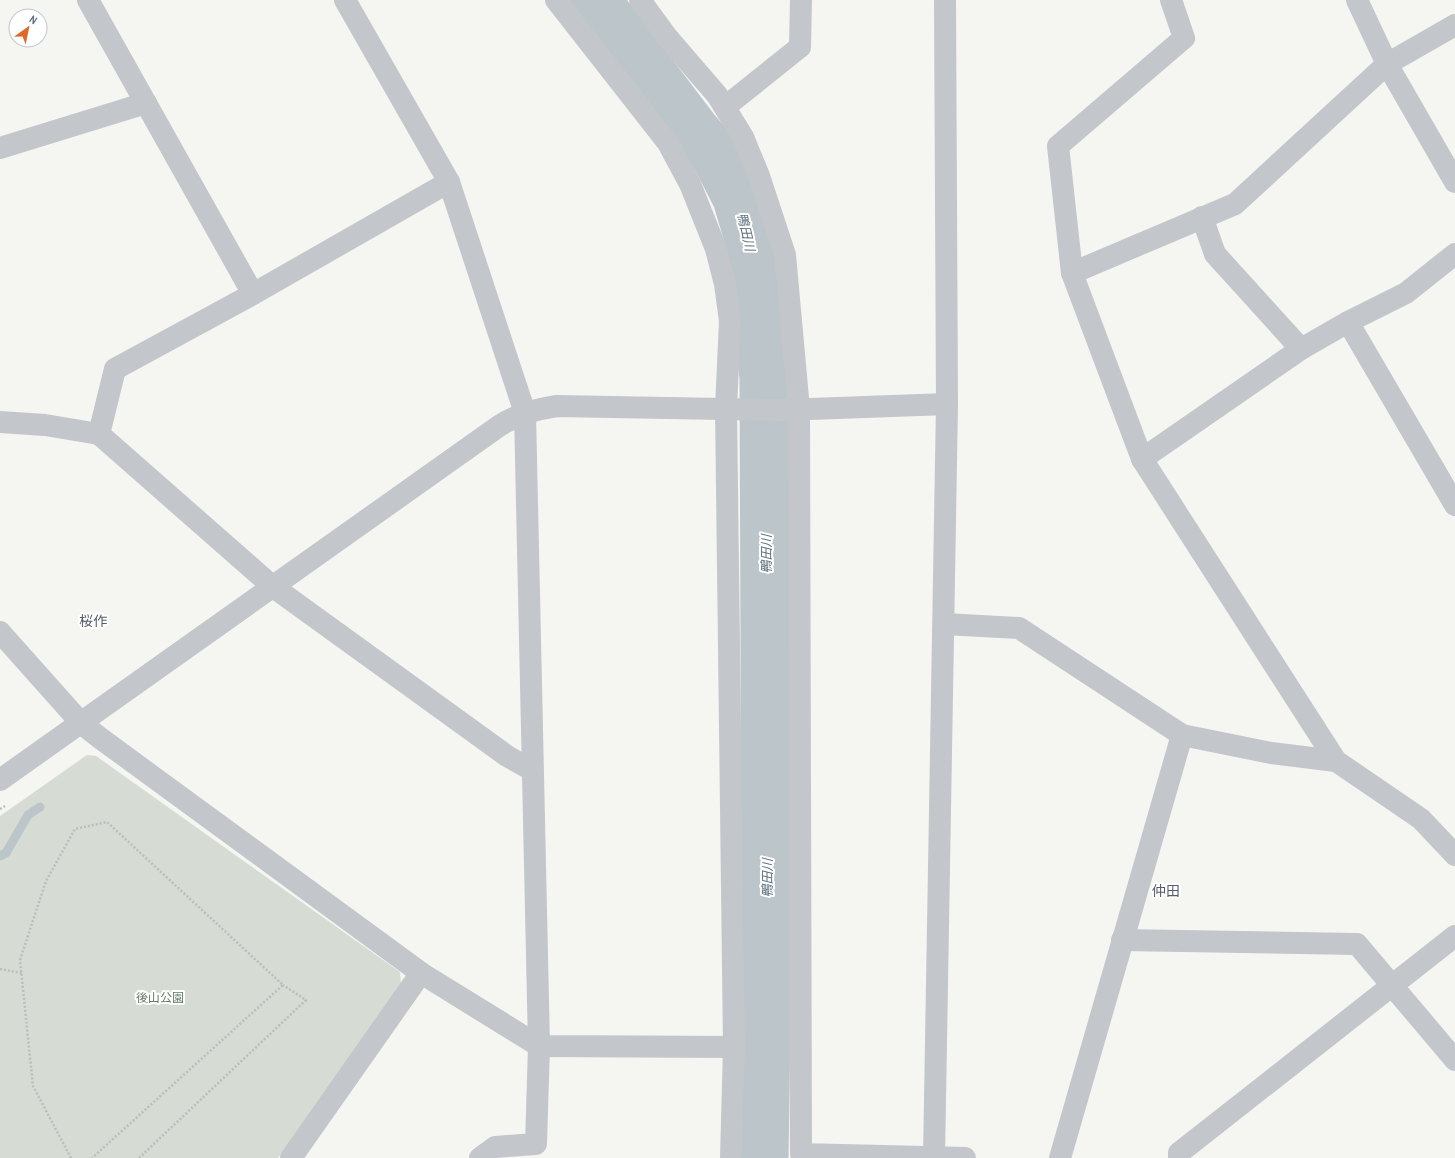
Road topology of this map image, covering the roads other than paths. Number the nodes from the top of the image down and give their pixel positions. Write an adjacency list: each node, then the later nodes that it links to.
1 (88, 0): 11 (street)
2 (345, 0): 14 (street)
3 (556, 0): 23 (street)
4 (640, 0): 12 (street)
5 (800, 0): 12 (street)
6 (945, 0): 22 (street)
7 (1171, 0): 18 (street)
8 (1357, 0): 10 (street)
9 (1455, 25): 10 (street)
10 (1387, 64): 15 (street); 16 (street)
11 (146, 103): 13 (street); 19 (street)
12 (725, 107): 24 (street)
13 (0, 148)
14 (449, 182): 19 (street); 25 (street)
15 (1455, 182)
16 (1202, 217): 18 (street); 21 (street)
17 (1455, 254): 20 (street)
18 (1072, 273): 28 (street)
19 (253, 294): 27 (street)
20 (1348, 322): 21 (street); 29 (street)
21 (1301, 348): 28 (street)
22 (947, 404): 24 (street); 31 (street)
23 (732, 409): 24 (street); 25 (street); 44 (street)
24 (791, 409): 46 (street)
25 (525, 413): 30 (street); 36 (street)
26 (0, 422): 27 (street)
27 (99, 434): 30 (street)
28 (1142, 459): 35 (street)
29 (1455, 505)
30 (272, 586): 33 (street); 36 (street)
31 (944, 624): 34 (street); 46 (street)
32 (0, 632): 33 (street)
33 (81, 723): 37 (street); 41 (street)
34 (1182, 734): 35 (street); 40 (street)
35 (1336, 761): 38 (street)
36 (532, 770): 43 (street)
37 (0, 780)
38 (1455, 855)
39 (1455, 936): 42 (street)
40 (1122, 940): 42 (street); 51 (street)
41 (421, 973): 43 (street); 47 (street)
42 (1392, 984): 45 (street); 52 (street)
43 (539, 1046): 44 (street); 48 (street)
44 (734, 1047): 49 (street)
45 (1455, 1060)
46 (934, 1157): 50 (street)
47 (291, 1158)
48 (480, 1158)
49 (731, 1158)
50 (965, 1158)
51 (1060, 1158)
52 (1179, 1158)

